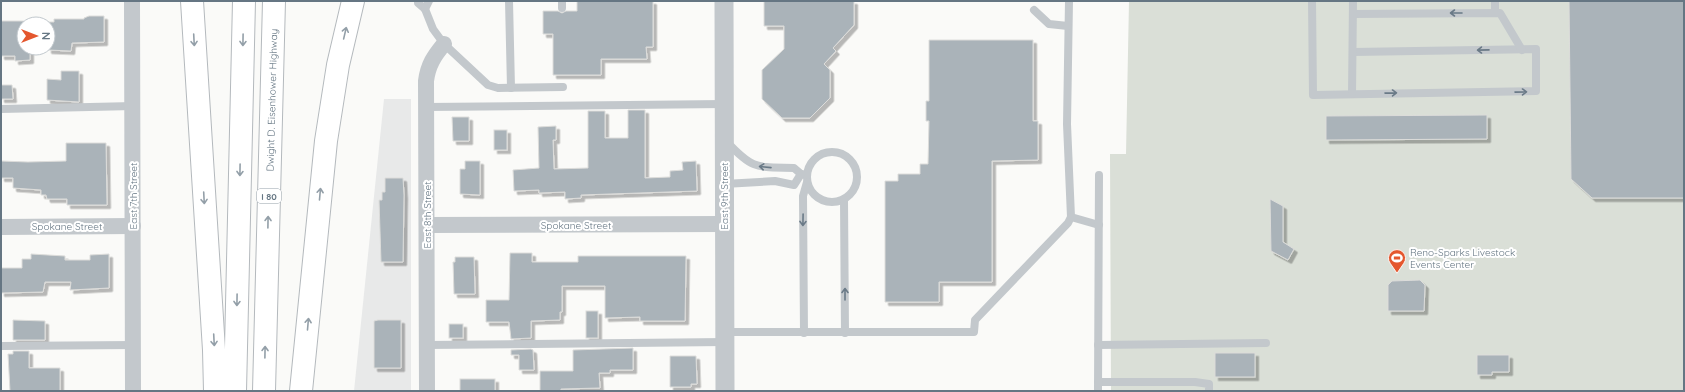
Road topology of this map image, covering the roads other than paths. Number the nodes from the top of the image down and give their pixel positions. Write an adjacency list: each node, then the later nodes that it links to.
1 (132, 1): 26 (street, East 7th Street)
2 (192, 1): 50 (highway, one-way to 50)
3 (244, 1): 51 (highway, one-way to 51)
4 (274, 1): 52 (highway, Dwight D. Eisenhower Highway / I 80, one-way to 4)
5 (353, 1): 53 (highway, one-way to 5)
6 (418, 1): 14 (lane)
7 (429, 1): 14 (lane)
8 (509, 1): 23 (lane)
9 (724, 1): 25 (street, East 9th Street)
10 (1069, 1): 18 (lane)
11 (1312, 1): 24 (lane)
12 (1352, 1): 17 (lane)
13 (1495, 1): 16 (lane)
14 (425, 10): 19 (lane)
15 (1034, 10): 18 (lane)
16 (1495, 13): 17 (lane, one-way to 17); 20 (lane)
17 (1353, 14): 21 (lane)
18 (1068, 26): 34 (lane)
19 (444, 44): 23 (lane); 27 (street, East 8th Street)
20 (1522, 50): 21 (lane, one-way to 21); 24 (lane, one-way to 20)
21 (1353, 52): 24 (lane)
22 (563, 87): 23 (lane)
23 (511, 88)
24 (1352, 94)
25 (724, 104): 27 (lane); 29 (street, East 9th Street)
26 (134, 106): 28 (lane); 38 (street, East 7th Street)
27 (426, 107): 36 (street, East 8th Street)
28 (1, 109)
29 (724, 138): 31 (lane, one-way to 29); 32 (street, East 9th Street)
30 (1099, 175): 37 (lane)
31 (805, 177): 32 (lane); 33 (lane); 33 (lane); 40 (lane, one-way to 40)
32 (724, 184): 35 (street, East 9th Street)
33 (844, 200): 41 (lane, one-way to 33)
34 (1071, 217): 37 (lane); 41 (lane)
35 (724, 224): 36 (street, Spokane Street); 42 (street, East 9th Street)
36 (427, 225): 45 (street, East 8th Street)
37 (1099, 225): 46 (lane)
38 (133, 226): 39 (street, Spokane Street); 44 (street, East 7th Street)
39 (1, 227)
40 (804, 333): 41 (lane); 42 (lane)
41 (845, 333)
42 (725, 337): 45 (lane); 55 (street, East 9th Street)
43 (1266, 343): 46 (lane)
44 (133, 345): 47 (lane); 49 (street, East 7th Street)
45 (427, 345): 54 (street, East 8th Street)
46 (1098, 345): 48 (lane)
47 (1, 346)
48 (1098, 382): 56 (lane); 57 (lane)
49 (133, 391)
50 (215, 391)
51 (235, 391)
52 (264, 391)
53 (301, 391)
54 (427, 391)
55 (725, 391)
56 (1098, 391)
57 (1209, 391)

